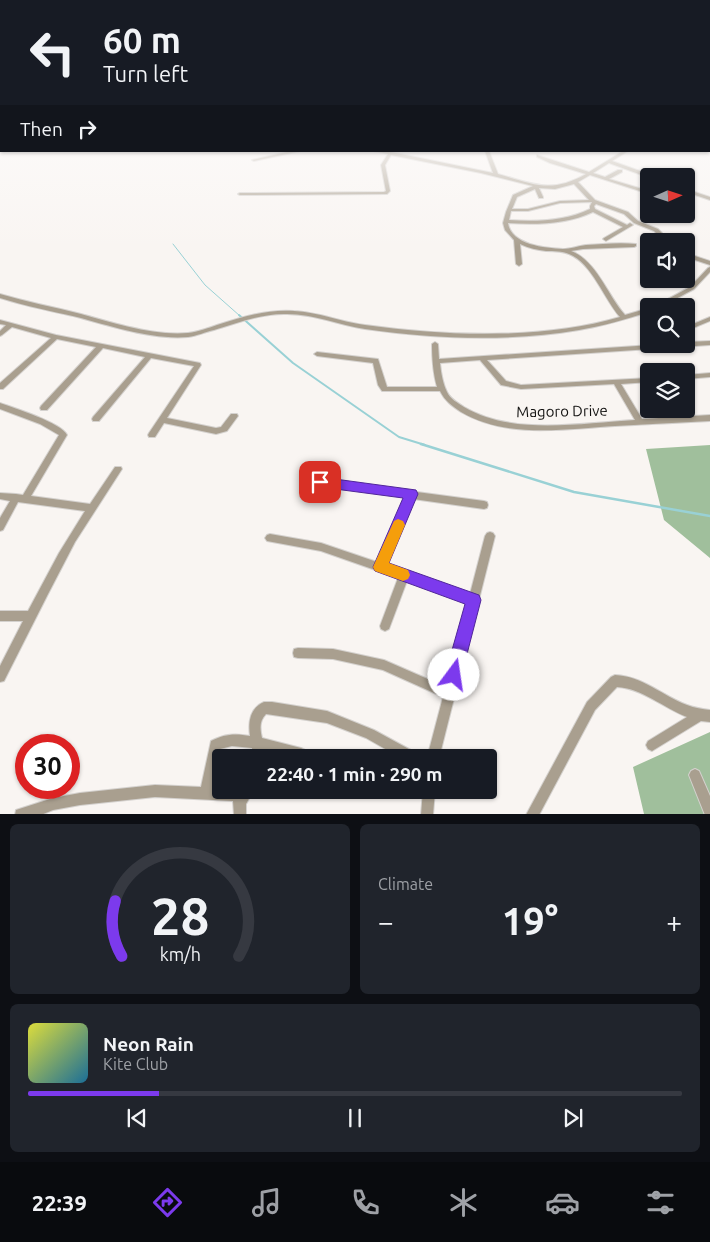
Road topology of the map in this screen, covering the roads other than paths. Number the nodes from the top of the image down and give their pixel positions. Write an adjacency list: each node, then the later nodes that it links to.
1 (384, 171): 14 (street)
2 (476, 171): 8 (street)
3 (495, 171): 8 (street)
4 (581, 171): 7 (street)
5 (591, 171): 7 (street)
6 (620, 171): 9 (street)
7 (588, 173): 9 (street); 10 (street)
8 (496, 175): 11 (street)
9 (605, 179): 12 (street)
10 (574, 181): 11 (street); 17 (street)
11 (537, 187): 15 (street); 18 (street)
12 (640, 191)
13 (695, 193): 16 (street)
14 (240, 194)
15 (541, 197)
16 (710, 199)
17 (594, 201): 18 (street); 19 (street); 21 (street)
18 (510, 210): 20 (street)
19 (594, 210): 20 (street); 22 (street)
20 (506, 221): 25 (street)
21 (636, 222): 22 (street); 23 (street)
22 (627, 227): 24 (street)
23 (659, 233)
24 (606, 239)
25 (517, 240): 27 (street); 28 (street)
26 (634, 245): 29 (street)
27 (530, 246): 28 (street); 29 (street)
28 (518, 247): 32 (street)
29 (565, 250): 37 (street)
30 (695, 258): 31 (street)
31 (710, 263)
32 (519, 264)
33 (710, 269): 35 (street)
34 (0, 296): 37 (street)
35 (674, 298)
36 (640, 313): 37 (street)
37 (624, 318)
38 (710, 319): 41 (street)
39 (0, 322): 40 (street)
40 (10, 325): 42 (street); 43 (street)
41 (695, 326)
42 (0, 334)
43 (56, 337): 47 (street); 57 (street)
44 (710, 343): 46 (street)
45 (435, 344): 52 (street)
46 (695, 344)
47 (101, 346): 50 (street); 60 (street)
48 (640, 346): 51 (street)
49 (317, 354): 58 (street)
50 (148, 357): 63 (street); 64 (street)
51 (482, 358): 52 (street); 56 (street)
52 (436, 361): 58 (street)
53 (710, 375): 54 (street)
54 (695, 376)
55 (640, 381): 56 (street)
56 (616, 382): 65 (street)
57 (0, 387)
58 (443, 390): 65 (street, Magoro Drive)
59 (0, 406): 71 (street)
60 (44, 408)
61 (234, 416): 64 (street)
62 (710, 418): 65 (street, Magoro Drive)
63 (96, 419)
64 (162, 420): 66 (street)
65 (640, 422)
66 (152, 435)
67 (118, 469): 73 (street)
68 (320, 482): 69 (street)
69 (411, 494): 72 (street); 77 (street)
70 (0, 496): 71 (street)
71 (20, 498): 73 (street); 74 (street)
72 (484, 505)
73 (93, 508): 81 (street)
74 (0, 527)
75 (490, 536): 79 (street)
76 (270, 538): 77 (street)
77 (380, 567): 78 (street)
78 (404, 575): 79 (street); 82 (street)
79 (473, 600): 85 (street)
80 (0, 616): 81 (street)
81 (30, 616): 84 (street)
82 (385, 626)
83 (298, 653): 85 (street)
84 (0, 677)
85 (449, 694): 92 (street)
86 (704, 716): 88 (street); 100 (street)
87 (257, 743): 89 (street); 90 (street); 91 (street); 94 (street)
88 (652, 745)
89 (258, 749)
90 (281, 749)
91 (398, 749)
92 (435, 749)
93 (695, 775): 97 (street)
94 (206, 793): 96 (street); 98 (street)
95 (428, 799): 99 (street)
96 (240, 808)
97 (710, 811)
98 (21, 814)
99 (427, 814)
100 (532, 814)

